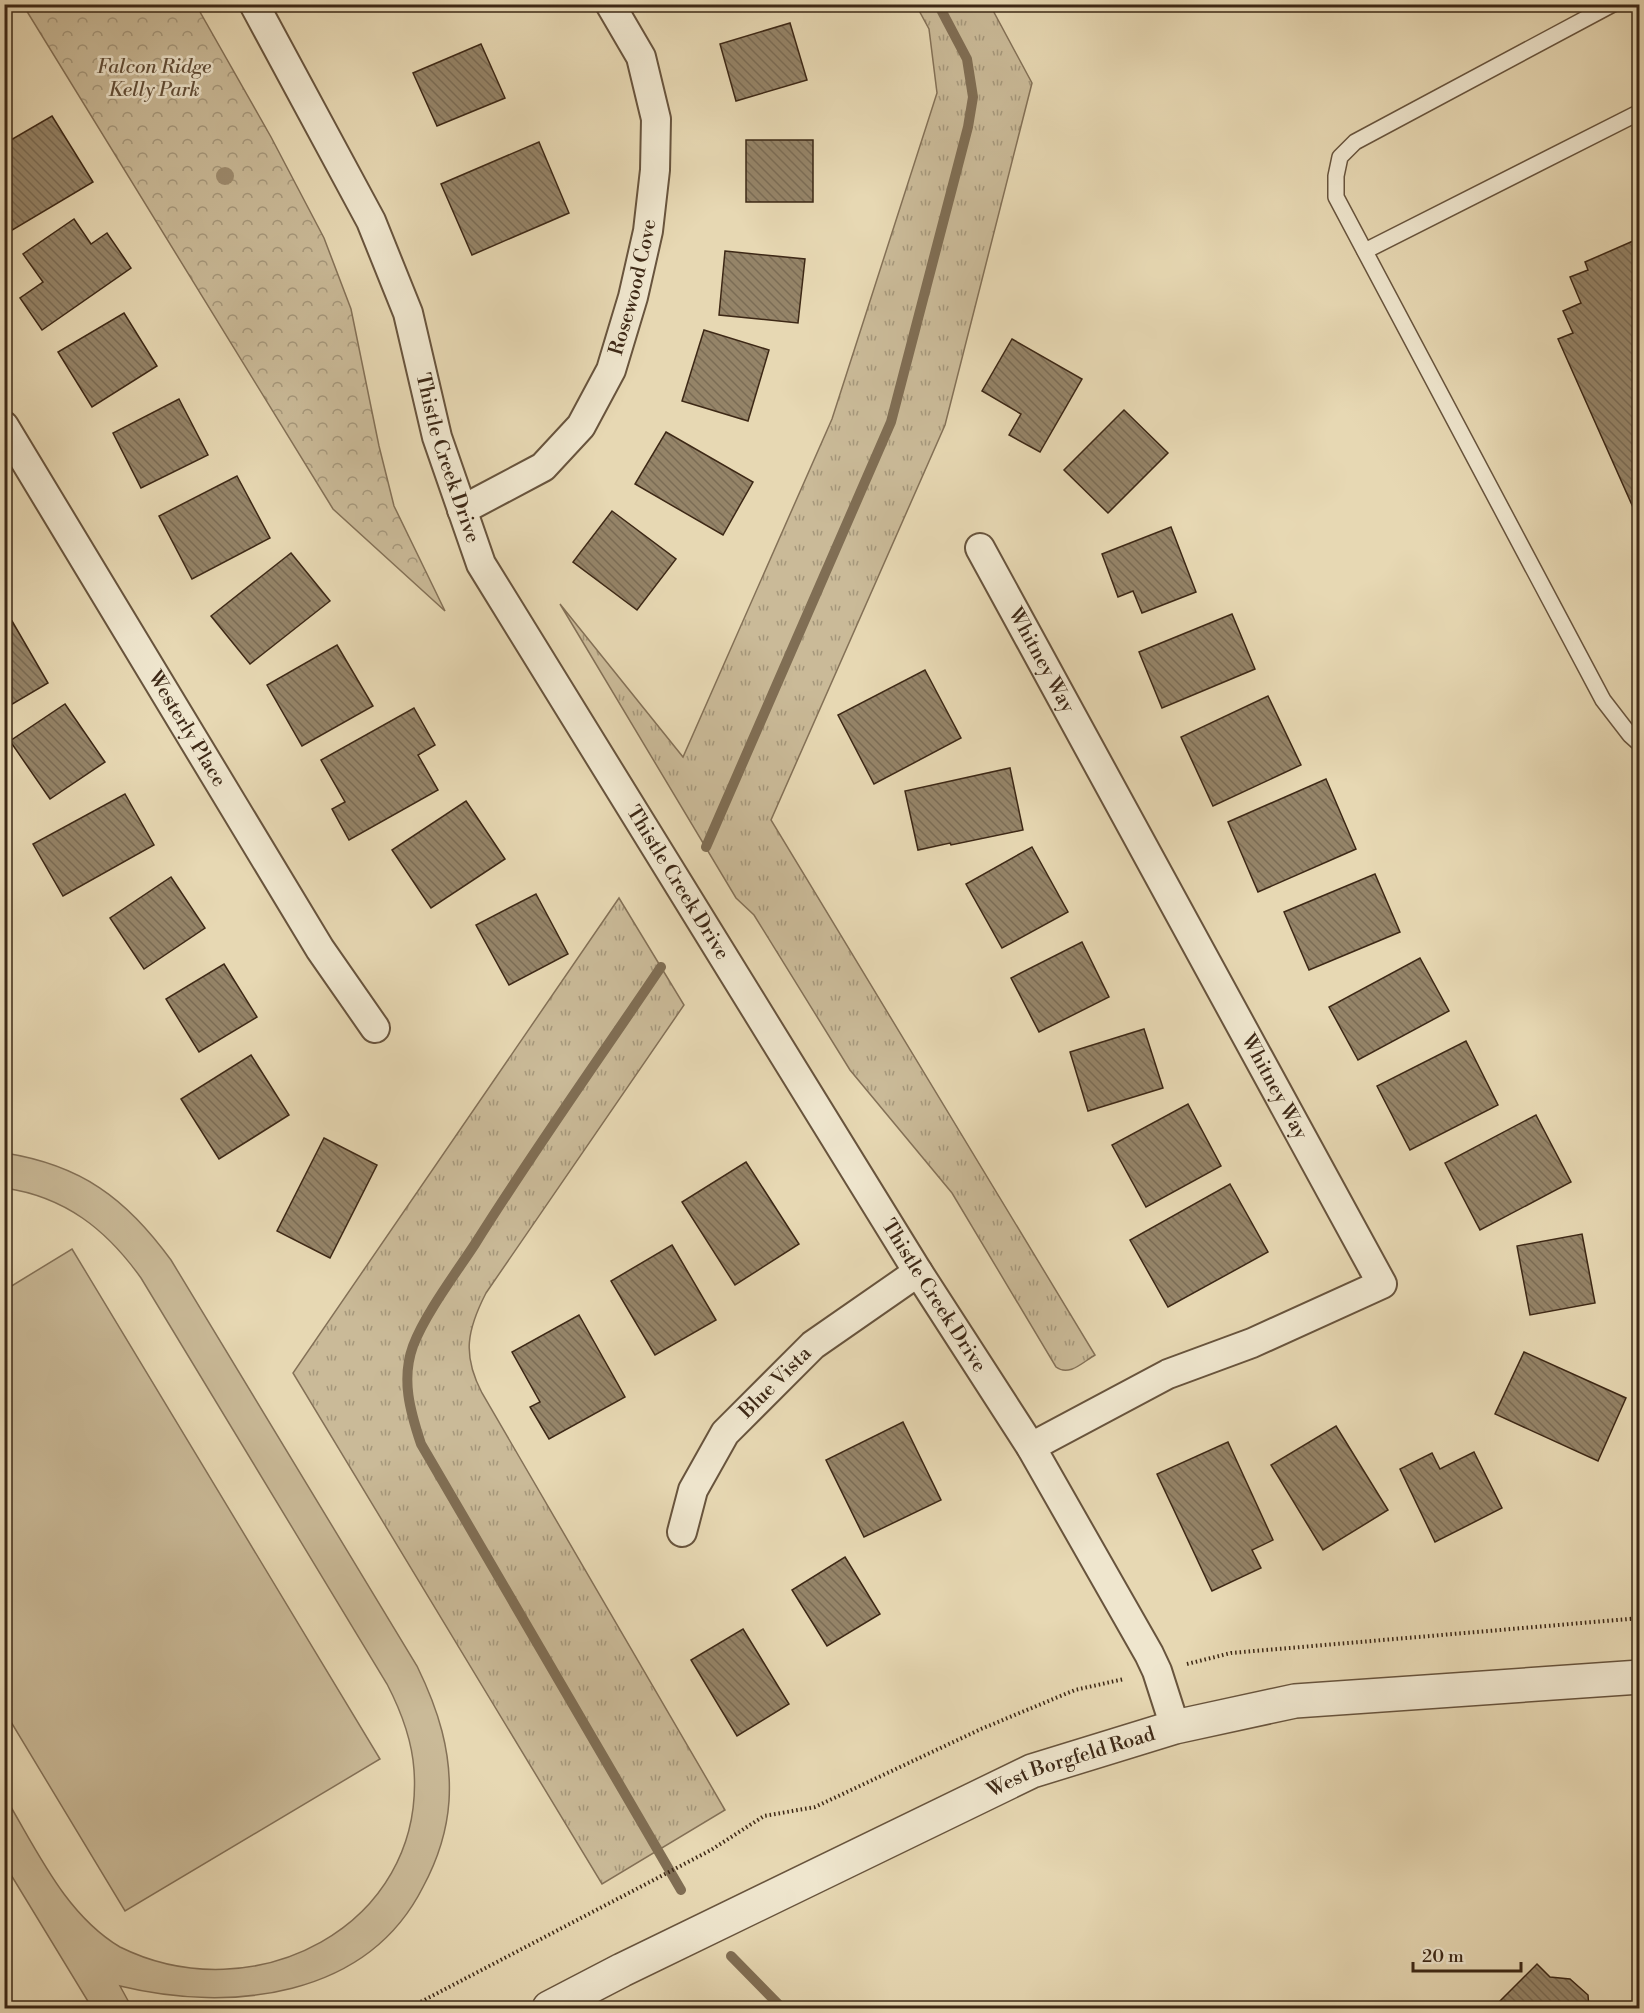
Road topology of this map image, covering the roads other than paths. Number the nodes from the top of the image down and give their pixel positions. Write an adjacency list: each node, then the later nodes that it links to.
1 (254, 4): 7 (street, Thistle Creek Drive)
2 (610, 4): 7 (street, Rosewood Cove)
3 (1613, 4): 5 (lane)
4 (1640, 112): 5 (lane)
5 (1365, 252): 9 (lane)
6 (4, 426): 10 (street, Westerly Place)
7 (462, 510): 11 (street, Thistle Creek Drive)
8 (980, 548): 12 (street, Whitney Way)
9 (1640, 744)
10 (375, 1028)
11 (918, 1272): 12 (street, Thistle Creek Drive); 13 (street, Blue Vista)
12 (1031, 1447): 15 (street, Thistle Creek Drive)
13 (682, 1532)
14 (1640, 1677): 15 (street, West Borgfeld Road)
15 (1175, 1727): 16 (street, West Borgfeld Road)
16 (549, 2008)

